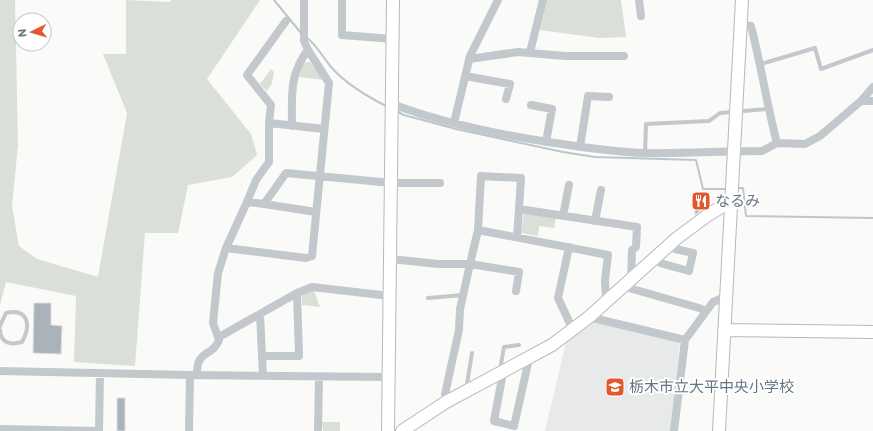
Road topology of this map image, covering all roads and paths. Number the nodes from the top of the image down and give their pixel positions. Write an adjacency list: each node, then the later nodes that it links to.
1 (304, 0): 12 (street)
2 (342, 0): 11 (street)
3 (393, 0): 11 (street)
4 (498, 0): 16 (street)
5 (543, 0): 14 (street)
6 (639, 0): 8 (street)
7 (742, 0): 10 (street)
8 (641, 16)
9 (286, 21): 28 (street)
10 (740, 25): 17 (street); 27 (street)
11 (393, 39): 24 (street)
12 (308, 50): 30 (street); 31 (street)
13 (873, 50): 17 (lane)
14 (530, 52): 15 (street); 16 (street)
15 (624, 56)
16 (469, 59): 18 (street)
17 (761, 64): 26 (street)
18 (465, 76): 21 (street); 29 (street)
19 (873, 87): 22 (street)
20 (609, 97): 34 (street)
21 (506, 99)
22 (861, 101): 23 (street); 33 (street)
23 (873, 101)
24 (392, 104): 29 (street); 38 (street)
25 (531, 105): 32 (street)
26 (768, 109): 27 (lane); 33 (street)
27 (735, 112): 35 (street); 36 (lane)
28 (269, 123): 30 (street); 43 (street)
29 (454, 124): 32 (street)
30 (292, 126): 31 (street)
31 (324, 129): 37 (street)
32 (546, 142): 34 (street)
33 (777, 144): 35 (street)
34 (580, 147): 36 (street)
35 (733, 151): 36 (street); 42 (street)
36 (645, 153)
37 (319, 176): 38 (street); 44 (street); 46 (street)
38 (392, 183): 39 (street); 55 (street)
39 (440, 184)
40 (569, 185): 47 (street)
41 (601, 190): 48 (street)
42 (731, 201): 51 (street); 62 (street)
43 (247, 202): 44 (street); 52 (street)
44 (264, 204): 46 (street)
45 (519, 209): 47 (street); 49 (street); 50 (street)
46 (316, 212): 52 (street)
47 (563, 216): 48 (street)
48 (595, 221): 57 (street)
49 (478, 230): 50 (street); 56 (street)
50 (517, 237): 53 (street)
51 (670, 245): 54 (street); 54 (street)
52 (226, 248): 73 (street)
53 (569, 248): 64 (street); 70 (street)
54 (654, 258): 57 (street)
55 (391, 259): 56 (street); 61 (street)
56 (470, 264): 58 (street); 60 (street)
57 (627, 283): 64 (street); 65 (street)
58 (516, 291)
59 (297, 293): 61 (street); 66 (street); 77 (street)
60 (463, 295): 63 (lane); 87 (street)
61 (390, 296): 85 (street)
62 (725, 297): 65 (street); 71 (street)
63 (428, 298)
64 (606, 301): 67 (street)
65 (706, 311): 74 (street)
66 (260, 314): 73 (street); 77 (street)
67 (589, 317): 70 (street); 74 (street)
68 (0, 326): 69 (lane)
69 (0, 330)
70 (574, 330): 78 (street)
71 (724, 330): 72 (street); 95 (street)
72 (873, 332)
73 (219, 337): 82 (street)
74 (685, 340): 94 (street)
75 (519, 345): 80 (lane)
76 (472, 353): 86 (lane)
77 (262, 356): 83 (street)
78 (529, 359): 80 (street); 80 (street)
79 (0, 372): 81 (street)
80 (501, 373): 86 (street)
81 (100, 374): 82 (street); 89 (street)
82 (194, 375): 83 (street); 90 (street)
83 (263, 376): 84 (street)
84 (319, 377): 85 (street); 91 (street)
85 (388, 377): 92 (street)
86 (465, 392): 87 (street)
87 (446, 402): 93 (street)
88 (3, 430): 89 (street)
89 (99, 431)
90 (189, 431)
91 (318, 431)
92 (388, 431)
93 (402, 431)
94 (674, 431)
95 (718, 431)

